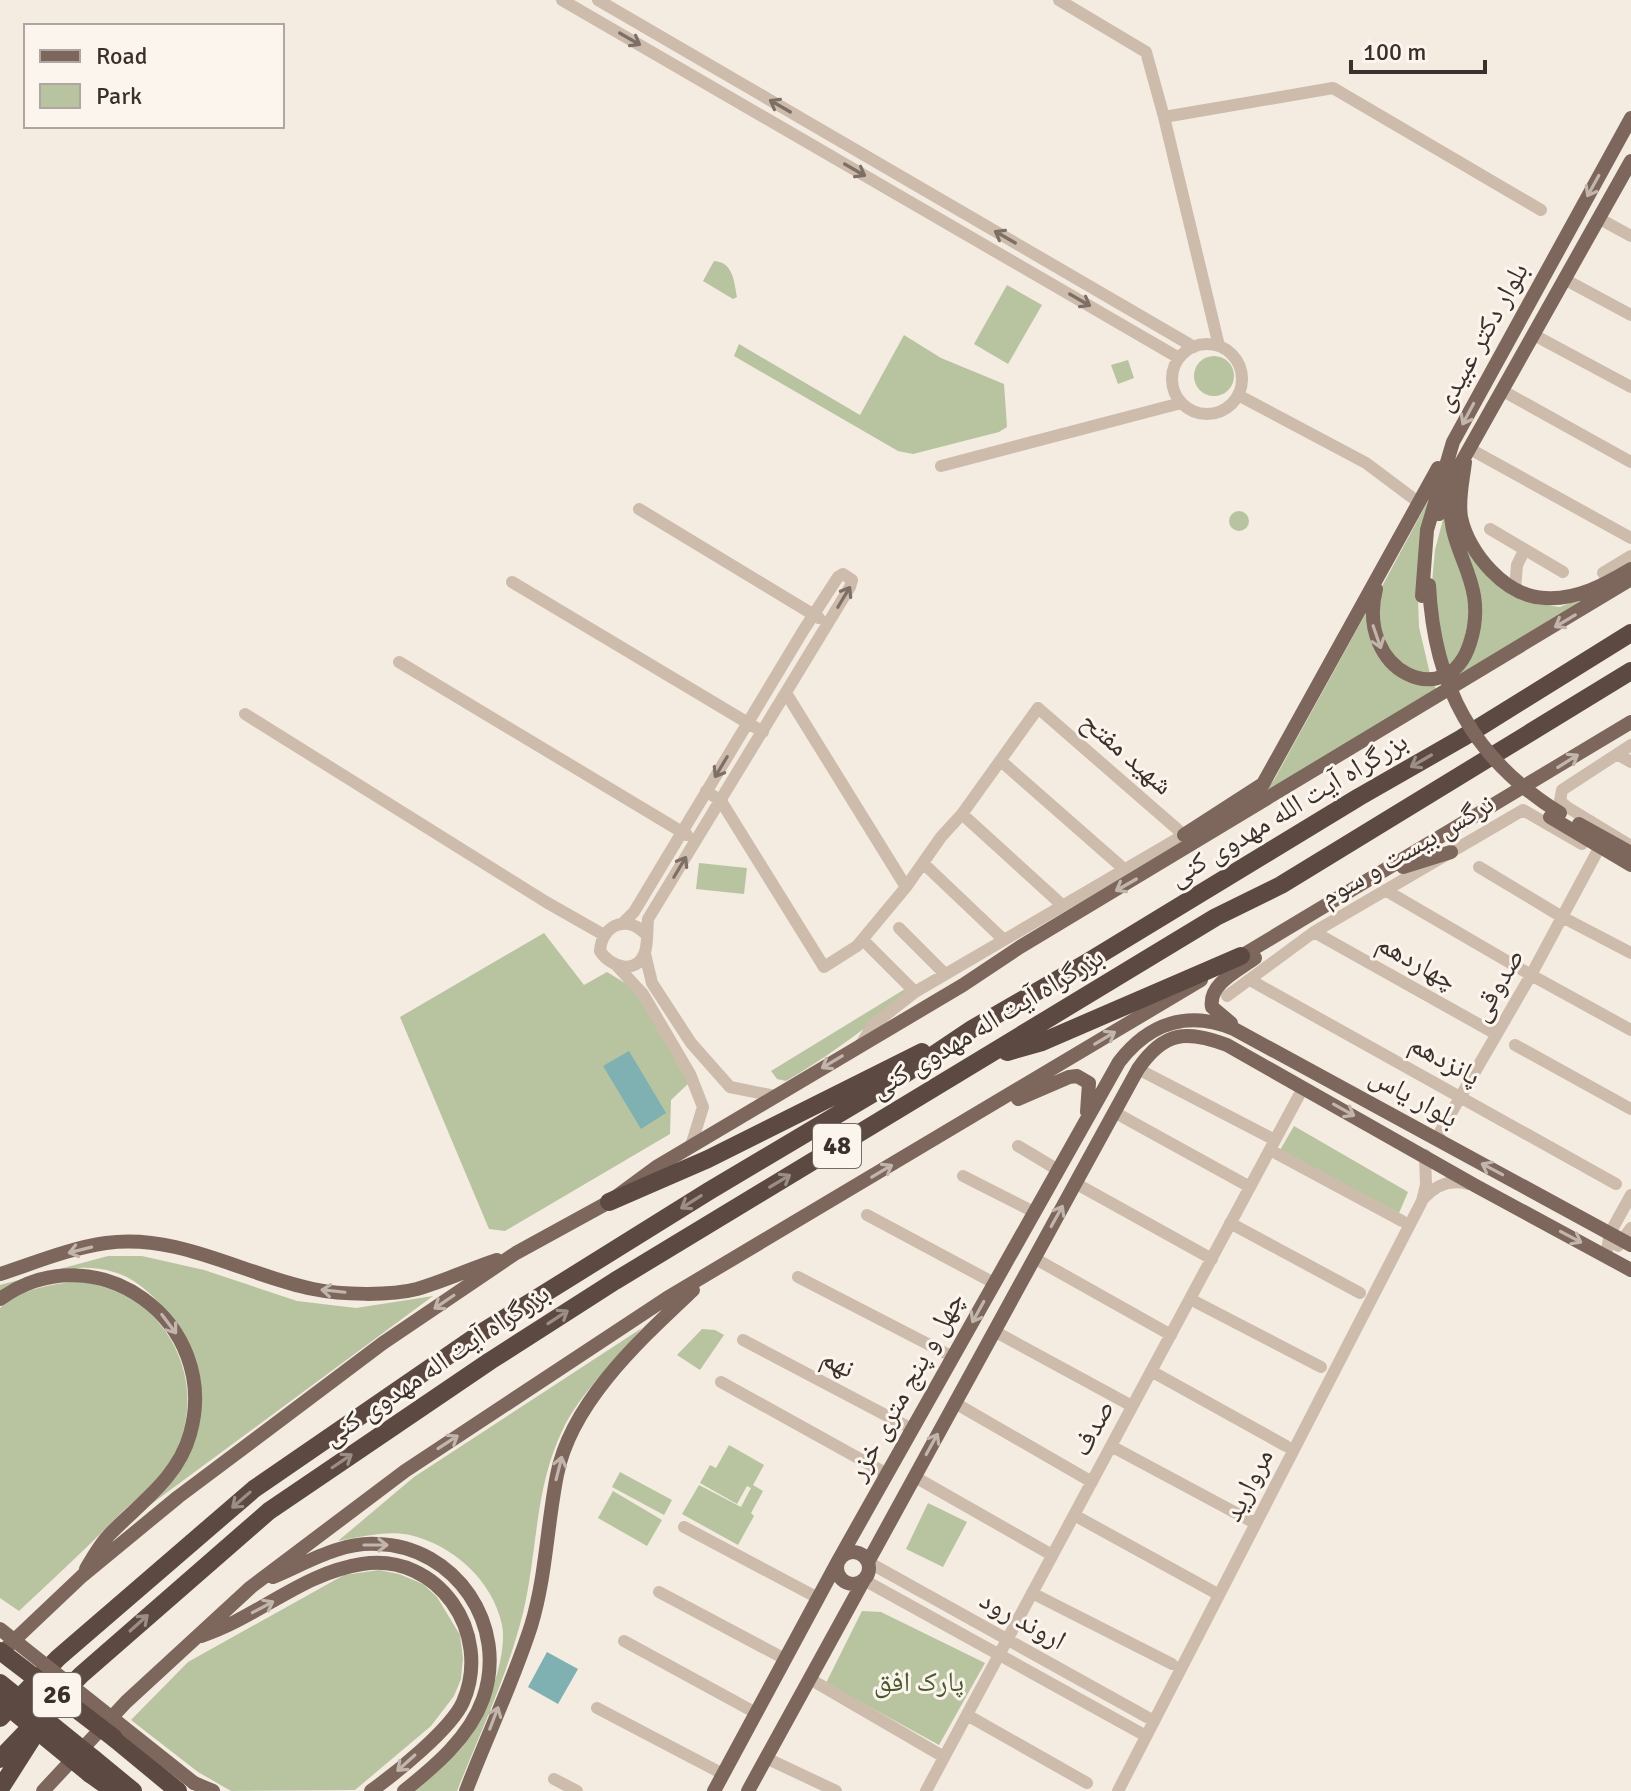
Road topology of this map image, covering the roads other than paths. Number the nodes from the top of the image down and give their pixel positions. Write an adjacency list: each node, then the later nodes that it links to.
1 (562, 0): 15 (street, one-way to 15)
2 (598, 0): 14 (street, one-way to 2)
3 (1059, 0): 4 (street)
4 (1164, 117): 7 (street); 13 (street)
5 (1631, 118): 20 (main road, بلوار دکتر عبیدی, one-way to 20)
6 (1631, 161): 8 (main road, بلوار دکتر عبیدی)
7 (1541, 210)
8 (1600, 219): 9 (street); 10 (main road, بلوار دکتر عبیدی)
9 (1631, 236)
10 (1566, 280): 11 (street); 12 (main road, بلوار دکتر عبیدی)
11 (1631, 315)
12 (1534, 335): 16 (street); 17 (main road, بلوار دکتر عبیدی)
13 (1219, 346): 14 (street); 18 (street)
14 (1194, 347): 15 (street)
15 (1179, 358): 19 (street)
16 (1631, 387)
17 (1503, 391): 21 (main road, بلوار دکتر عبیدی); 22 (street)
18 (1238, 395): 19 (street); 25 (street)
19 (1181, 403): 23 (street)
20 (1453, 442): 25 (main road); 40 (main road, بلوار دکتر عبیدی)
21 (1468, 453): 24 (main road, بلوار دکتر عبیدی); 28 (street); 36 (main road)
22 (1631, 462)
23 (941, 466)
24 (1455, 474): 31 (main road, one-way to 24); 40 (main road, بلوار دکتر عبیدی)
25 (1418, 502): 31 (main road)
26 (639, 509): 41 (street)
27 (1490, 529): 29 (street)
28 (1631, 538)
29 (1524, 551): 32 (street); 34 (street)
30 (1631, 556): 35 (street)
31 (1385, 562): 60 (main road)
32 (1517, 565): 36 (street); 39 (street)
33 (1631, 569): 39 (main road)
34 (1563, 572)
35 (1603, 573)
36 (1500, 579): 39 (main road)
37 (1631, 579): 59 (main road, بزرگراه آیت اله مهدوی کنی, one-way to 59)
38 (512, 582): 49 (street)
39 (1515, 588)
40 (1425, 591): 58 (main road, bridge)
41 (813, 615): 42 (street); 42 (street, one-way to 41); 49 (street)
42 (828, 624): 46 (street)
43 (1631, 633): 96 (highway, بزرگراه آیت الله مهدوی کنی / 48, one-way to 96)
44 (399, 662): 61 (street)
45 (1631, 671): 105 (highway, بزرگراه آیت اله مهدوی کنی / 48)
46 (786, 693): 50 (street); 74 (street)
47 (245, 714): 82 (street)
48 (1631, 722): 73 (main road, one-way to 48)
49 (747, 724): 50 (street); 55 (street, one-way to 55)
50 (763, 732): 56 (street)
51 (1631, 745): 52 (street)
52 (1617, 754): 54 (street); 65 (street)
53 (1001, 761): 57 (street); 62 (street, شهید مفتح); 72 (street)
54 (1631, 762)
55 (706, 791): 56 (street); 61 (street)
56 (721, 801): 63 (street); 74 (street)
57 (962, 814): 74 (street); 76 (street)
58 (1555, 815): 68 (main road); 70 (main road)
59 (1241, 816): 60 (main road); 64 (main road, بزرگراه آیت اله مهدوی کنی)
60 (1211, 819): 62 (main road); 64 (main road)
61 (682, 832): 63 (street); 78 (street)
62 (1184, 835): 72 (street)
63 (696, 841): 83 (street, one-way to 63)
64 (1198, 842): 104 (main road, بزرگراه آیت اله مهدوی کنی, one-way to 104)
65 (1631, 846)
66 (1451, 852): 67 (street, نرگس بیست و سوم); 73 (main road); 75 (street, نرگس بیست و سوم)
67 (1597, 852): 70 (street); 77 (street, صدوقی)
68 (1631, 853)
69 (923, 863): 84 (street)
70 (1631, 866)
71 (1479, 867): 77 (street)
72 (1124, 869): 76 (street)
73 (1379, 874): 79 (main road)
74 (906, 887)
75 (1385, 890): 81 (street, نرگس بیست و سوم); 91 (street)
76 (1062, 905): 84 (street)
77 (1562, 917): 86 (street); 91 (street, صدوقی)
78 (623, 923): 82 (street); 83 (street)
79 (1290, 927): 88 (main road); 100 (main road)
80 (899, 928): 90 (street)
81 (1314, 932): 92 (street, نرگس بیست و سوم); 99 (street, چهاردهم)
82 (604, 935): 89 (street)
83 (647, 936): 87 (street)
84 (1004, 940): 90 (street)
85 (867, 944): 93 (street)
86 (1631, 953)
87 (645, 954): 89 (street); 108 (street)
88 (1241, 956): 105 (highway); 113 (main road, one-way to 88)
89 (617, 966): 116 (street)
90 (945, 974): 93 (street)
91 (1531, 975): 98 (street); 99 (street, صدوقی)
92 (1250, 980): 94 (street, نرگس بیست و سوم); 109 (street, پانزدهم)
93 (915, 992): 104 (street)
94 (1227, 996)
95 (1165, 1024): 97 (main road, بلوار یاس); 112 (main road, چهل و پنج متری خزر)
96 (972, 1029): 127 (highway); 189 (highway, بزرگراه آیت اله مهدوی کنی / 48, one-way to 189)
97 (1234, 1029): 100 (main road, بلوار یاس); 102 (main road)
98 (1631, 1030)
99 (1496, 1034): 109 (street, صدوقی)
100 (1250, 1038): 114 (main road, بلوار یاس)
101 (1169, 1039): 102 (main road, بلوار یاس); 106 (main road, چهل و پنج متری خزر)
102 (1227, 1045): 107 (main road, بلوار یاس)
103 (1515, 1045): 110 (street)
104 (860, 1046): 108 (main road, بزرگراه آیت اله مهدوی کنی, one-way to 108)
105 (981, 1059): 185 (highway, بزرگراه آیت اله مهدوی کنی / 48, one-way to 105)
106 (1138, 1069): 111 (main road, چهل و پنج متری خزر); 115 (street)
107 (1303, 1088): 115 (street, صدف); 118 (main road, بلوار یاس, one-way to 118)
108 (775, 1096): 116 (main road, بزرگراه آیت اله مهدوی کنی)
109 (1460, 1096): 114 (street, صدوقی); 122 (street, پانزدهم)
110 (1631, 1109)
111 (1114, 1112): 121 (main road, چهل و پنج متری خزر); 124 (street)
112 (1085, 1122): 113 (main road); 119 (main road, چهل و پنج متری خزر)
113 (959, 1124): 140 (main road, one-way to 113)
114 (1436, 1139): 132 (main road, بلوار یاس, one-way to 114)
115 (1273, 1145): 124 (street, صدف); 130 (street)
116 (691, 1146): 127 (main road, بزرگراه آیت اله مهدوی کنی)
117 (1018, 1146): 119 (street)
118 (1425, 1155): 123 (main road, بلوار یاس); 126 (street)
119 (1058, 1170): 128 (main road, چهل و پنج متری خزر)
120 (963, 1176): 128 (street)
121 (1075, 1183): 136 (main road, چهل و پنج متری خزر, one-way to 121); 137 (street)
122 (1616, 1184)
123 (1476, 1186): 126 (street); 135 (main road, بلوار یاس, one-way to 135)
124 (1250, 1187): 131 (street, صدف)
125 (1631, 1195): 132 (street)
126 (1422, 1201): 190 (street, مروارید)
127 (609, 1202): 134 (main road, بزرگراه آیت اله مهدوی کنی)
128 (1034, 1212): 142 (main road, چهل و پنج متری خزر)
129 (867, 1215): 142 (street)
130 (1402, 1221)
131 (1230, 1223): 137 (street, صدف); 143 (street)
132 (1610, 1233): 133 (main road, بلوار یاس); 135 (street)
133 (1629, 1238): 135 (street)
134 (516, 1253): 139 (main road, one-way to 139); 167 (main road, بزرگراه آیت اله مهدوی کنی, one-way to 167)
135 (1606, 1256): 138 (main road, بلوار یاس)
136 (1034, 1258): 146 (main road, چهل و پنج متری خزر); 147 (street)
137 (1212, 1259): 145 (street, صدف)
138 (1631, 1270)
139 (0, 1274)
140 (711, 1274): 169 (main road, one-way to 140); 209 (main road, one-way to 140)
141 (798, 1277): 149 (street)
142 (994, 1283): 149 (main road, چهل و پنج متری خزر, one-way to 149)
143 (1360, 1293)
144 (0, 1299): 167 (main road, one-way to 167)
145 (1190, 1299): 147 (street, صدف); 150 (street)
146 (994, 1331): 153 (main road, چهل و پنج متری خزر); 154 (street)
147 (1171, 1335): 151 (street, صدف)
148 (743, 1340): 155 (street, نهم)
149 (953, 1357): 155 (main road, چهل و پنج متری خزر)
150 (1321, 1367)
151 (1151, 1371): 154 (street, صدف); 157 (street)
152 (721, 1382): 158 (street)
153 (955, 1403): 159 (main road, چهل و پنج متری خزر, one-way to 153); 160 (street)
154 (1132, 1406): 156 (street, صدف)
155 (912, 1429): 158 (main road, چهل و پنج متری خزر)
156 (1111, 1446): 160 (street, صدف); 162 (street)
157 (1286, 1446)
158 (887, 1474): 165 (main road, چهل و پنج متری خزر)
159 (915, 1477): 164 (street); 166 (main road, چهل و پنج متری خزر)
160 (1092, 1482): 161 (street, صدف)
161 (1074, 1515): 164 (street, صدف); 171 (street)
162 (1251, 1521)
163 (684, 1527): 173 (street)
164 (1052, 1555): 172 (street, صدف)
165 (838, 1561): 166 (main road); 168 (main road); 173 (main road, چهل و پنج متری خزر)
166 (868, 1562): 168 (main road); 176 (street, اروند رود)
167 (82, 1576): 178 (main road)
168 (864, 1580): 179 (street, اروند رود); 182 (main road)
169 (251, 1587): 175 (main road); 208 (main road, one-way to 208)
170 (659, 1592): 180 (street)
171 (1214, 1592)
172 (1032, 1593): 176 (street, صدف); 181 (street)
173 (818, 1598): 180 (main road, چهل و پنج متری خزر)
174 (0, 1629): 200 (main road, bridge)
175 (193, 1639): 196 (main road); 207 (main road, one-way to 207)
176 (1007, 1639): 179 (street, صدف); 190 (street, اروند رود)
177 (624, 1641): 187 (street)
178 (0, 1653): 200 (highway, 26, bridge)
179 (999, 1655): 188 (street, صدف); 191 (street, اروند رود)
180 (785, 1659): 187 (main road, چهل و پنج متری خزر)
181 (1172, 1664)
182 (810, 1679): 192 (street); 193 (main road)
183 (0, 1683): 195 (highway, 26, bridge)
184 (0, 1700): 195 (highway, bridge)
185 (54, 1702): 194 (highway, 48); 201 (highway)
186 (597, 1708): 197 (street)
187 (756, 1713): 197 (main road, چهل و پنج متری خزر)
188 (967, 1715): 192 (street, صدف); 199 (street)
189 (0, 1718)
190 (1154, 1721): 191 (street, مروارید)
191 (1146, 1736): 215 (street, مروارید)
192 (944, 1757): 214 (street, صدف)
193 (766, 1758): 212 (main road); 213 (street)
194 (0, 1759)
195 (92, 1766): 204 (highway); 205 (highway, 26)
196 (59, 1774): 202 (main road); 203 (main road)
197 (723, 1774): 211 (main road, چهل و پنج متری خزر)
198 (554, 1779): 210 (street)
199 (1087, 1783)
200 (191, 1788): 206 (main road)
201 (0, 1789)
202 (43, 1791)
203 (50, 1791)
204 (114, 1791)
205 (133, 1791)
206 (213, 1791)
207 (371, 1791)
208 (404, 1791)
209 (466, 1791)
210 (577, 1791)
211 (714, 1791)
212 (748, 1791)
213 (836, 1791)
214 (927, 1791)
215 (1118, 1791)

